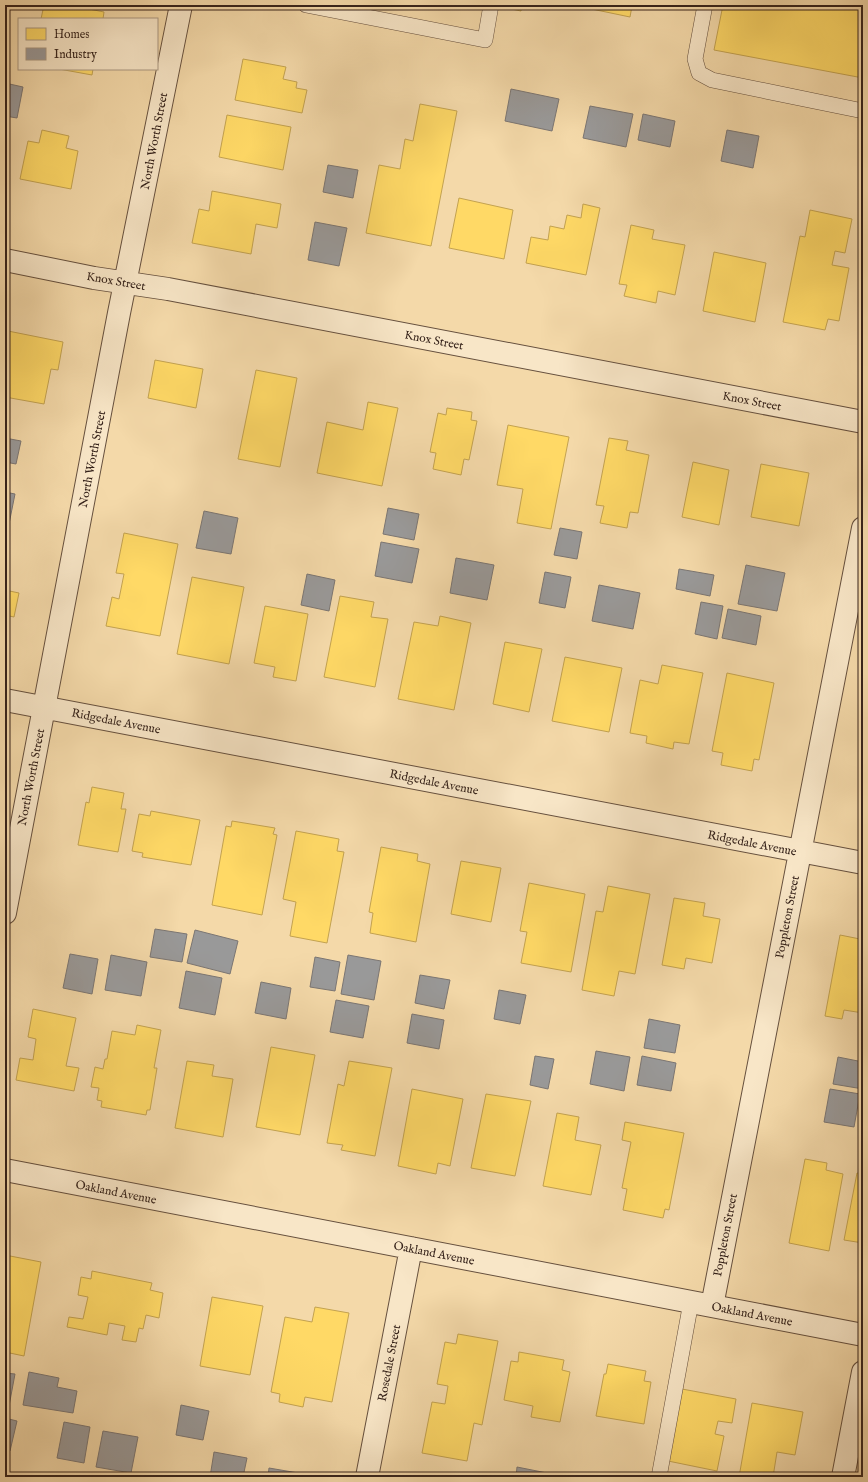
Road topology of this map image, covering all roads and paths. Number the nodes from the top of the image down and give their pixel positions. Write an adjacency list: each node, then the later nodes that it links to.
1 (181, 5): 7 (street, North Worth Street)
2 (306, 5): 3 (lane)
3 (491, 5)
4 (705, 5): 5 (lane)
5 (863, 111)
6 (5, 260): 7 (street, Knox Street)
7 (126, 282): 8 (street, Knox Street); 11 (street, North Worth Street)
8 (863, 422)
9 (863, 528): 12 (street, Poppleton Street)
10 (5, 700): 11 (street, Ridgedale Avenue)
11 (44, 708): 12 (street, Ridgedale Avenue); 14 (street, North Worth Street)
12 (800, 852): 13 (street, Ridgedale Avenue); 17 (street, Poppleton Street)
13 (863, 863)
14 (5, 913)
15 (5, 1170): 16 (street, Oakland Avenue)
16 (411, 1248): 17 (street, Oakland Avenue); 20 (street, Rosedale Street)
17 (702, 1304): 18 (street, Oakland Avenue); 21 (lane)
18 (863, 1335)
19 (863, 1372): 22 (street)
20 (367, 1477)
21 (659, 1477)
22 (843, 1477)

